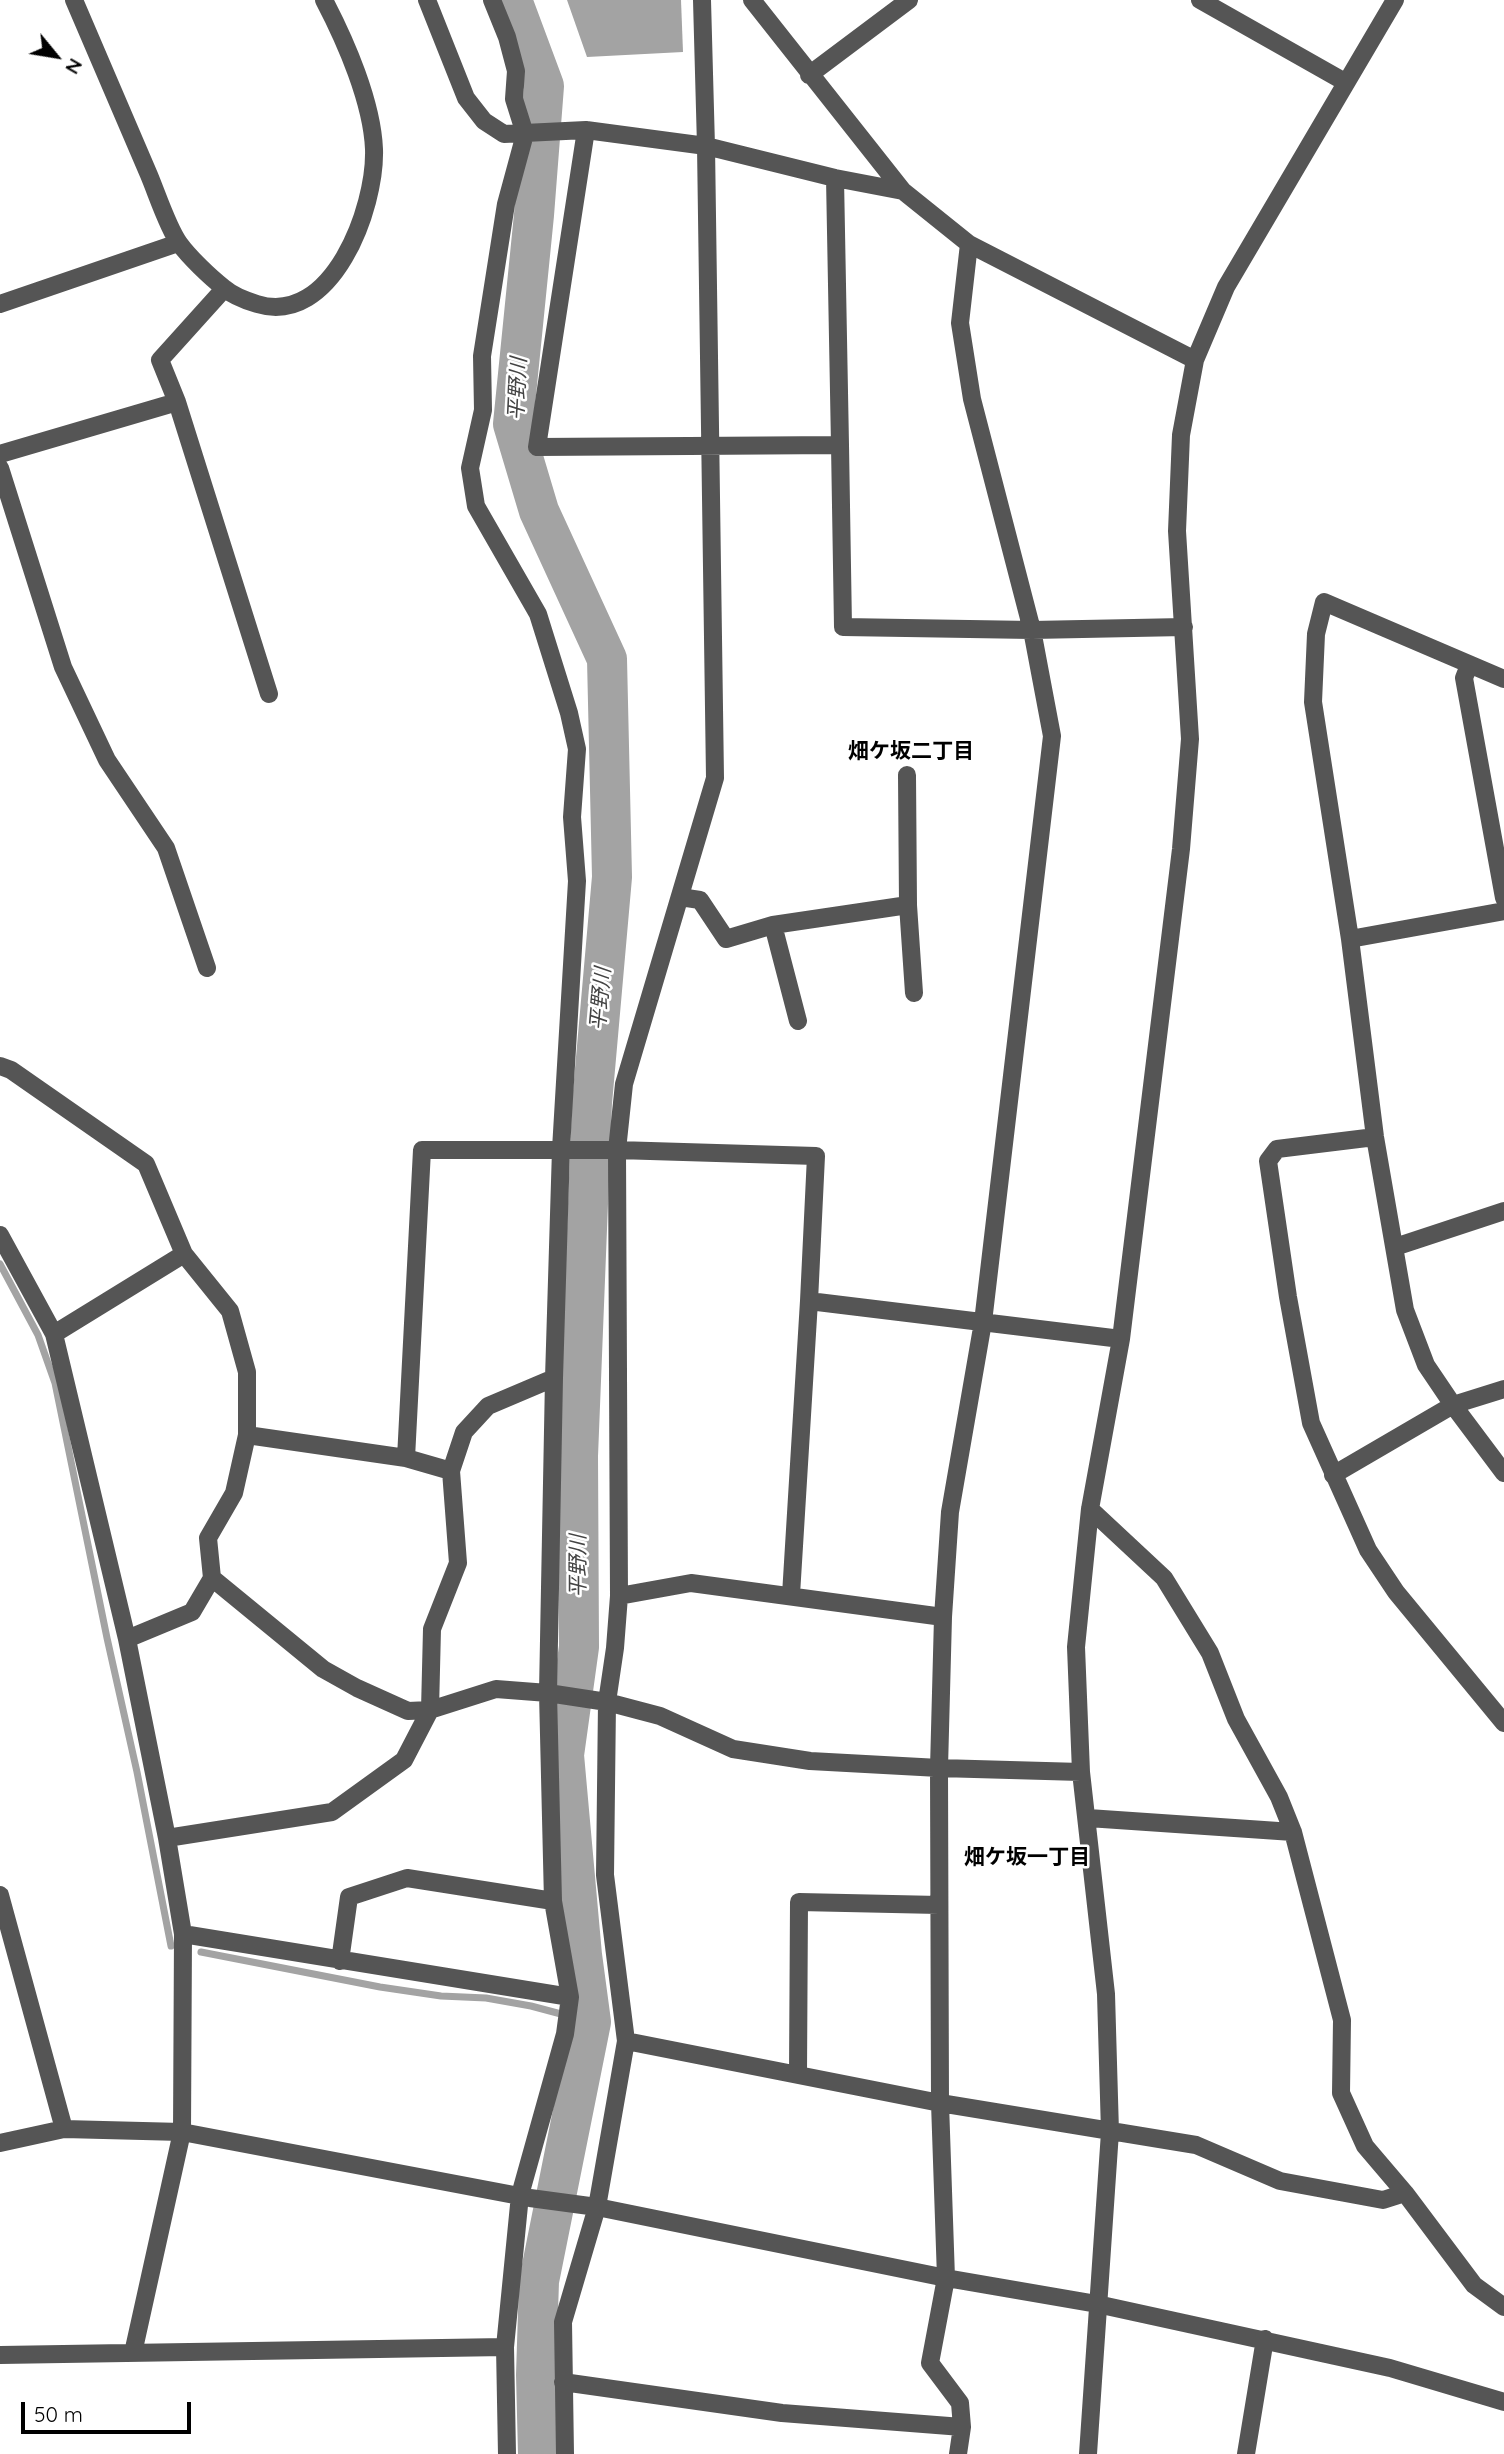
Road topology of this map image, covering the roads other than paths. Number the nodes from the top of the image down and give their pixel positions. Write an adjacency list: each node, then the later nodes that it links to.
1 (75, 0): 18 (street)
2 (324, 0): 20 (street)
3 (427, 0): 14 (street)
4 (492, 0): 14 (street)
5 (702, 0): 15 (street)
6 (752, 0): 11 (street)
7 (909, 0): 11 (street)
8 (1200, 0): 10 (street)
9 (1395, 0): 12 (street)
10 (1232, 8): 12 (street)
11 (809, 75): 17 (street)
12 (1345, 82): 22 (street)
13 (586, 130): 14 (street); 15 (street); 24 (street)
14 (525, 134): 46 (street)
15 (706, 146): 16 (street); 24 (street)
16 (835, 178): 17 (street); 25 (street)
17 (904, 191): 19 (street)
18 (178, 243): 20 (street); 21 (street)
19 (969, 244): 22 (street); 29 (street)
20 (224, 289): 23 (street)
21 (0, 304)
22 (1195, 360): 28 (street)
23 (177, 402): 26 (street); 32 (street)
24 (711, 444): 25 (street); 34 (street)
25 (840, 445): 29 (street)
26 (0, 454)
27 (0, 468): 40 (street)
28 (1184, 627): 29 (street); 55 (street)
29 (1032, 630): 53 (street)
30 (1469, 665): 31 (street); 35 (street); 39 (street)
31 (1504, 679)
32 (269, 694)
33 (907, 775): 36 (street)
34 (680, 897): 38 (street); 47 (street)
35 (1504, 898)
36 (908, 905): 38 (street); 41 (street)
37 (1504, 911): 39 (street)
38 (773, 925): 42 (street)
39 (1350, 939): 45 (street)
40 (207, 968)
41 (914, 993)
42 (798, 1021)
43 (0, 1053): 44 (street)
44 (6, 1068): 51 (street)
45 (1375, 1137): 50 (street); 63 (street)
46 (561, 1149): 47 (street); 56 (street); 60 (street)
47 (617, 1150): 52 (street); 67 (street)
48 (1504, 1211): 50 (street)
49 (0, 1235): 54 (street)
50 (1395, 1247): 58 (street)
51 (184, 1254): 54 (street); 59 (street)
52 (809, 1301): 53 (street); 66 (street)
53 (983, 1322): 55 (street); 68 (street)
54 (54, 1334): 69 (street)
55 (1121, 1339): 64 (street)
56 (554, 1378): 61 (street); 70 (street)
57 (1504, 1389): 58 (street)
58 (1452, 1405): 62 (street); 63 (street)
59 (247, 1435): 60 (street); 65 (street)
60 (406, 1458): 61 (street)
61 (452, 1471): 72 (street)
62 (1504, 1474)
63 (1333, 1475): 73 (street)
64 (1090, 1509): 75 (street); 77 (street)
65 (212, 1578): 69 (street); 72 (street)
66 (791, 1595): 67 (street); 68 (street)
67 (619, 1596): 71 (street)
68 (943, 1617): 74 (street)
69 (127, 1639): 78 (street)
70 (548, 1693): 71 (street); 72 (street); 80 (street)
71 (607, 1702): 74 (street); 85 (street)
72 (430, 1710): 78 (street)
73 (1504, 1723)
74 (939, 1768): 75 (street); 81 (street)
75 (1081, 1772): 76 (street)
76 (1088, 1818): 77 (street); 90 (street)
77 (1293, 1832): 92 (street)
78 (167, 1838): 82 (street)
79 (0, 1895): 88 (street)
80 (553, 1901): 83 (street); 84 (street)
81 (939, 1905): 86 (street); 87 (street)
82 (183, 1934): 83 (street); 89 (street)
83 (340, 1961): 84 (street)
84 (570, 1997): 93 (street)
85 (626, 2041): 86 (street); 94 (street)
86 (798, 2074): 87 (street)
87 (940, 2103): 90 (street); 95 (street)
88 (64, 2129): 89 (street); 91 (street)
89 (182, 2132): 93 (street); 100 (street)
90 (1111, 2132): 92 (street); 96 (street)
91 (0, 2143)
92 (1405, 2193): 97 (street)
93 (525, 2197): 94 (street); 99 (street)
94 (591, 2207): 95 (street); 102 (street)
95 (946, 2278): 96 (street); 104 (street)
96 (1097, 2304): 98 (street); 108 (street)
97 (1504, 2306)
98 (1265, 2339): 103 (street); 109 (street)
99 (505, 2347): 100 (street); 105 (street)
100 (133, 2353): 101 (street)
101 (0, 2355)
102 (563, 2382): 104 (street); 106 (street)
103 (1504, 2402)
104 (962, 2427): 107 (street)
105 (507, 2454)
106 (565, 2454)
107 (958, 2454)
108 (1088, 2454)
109 (1246, 2454)

